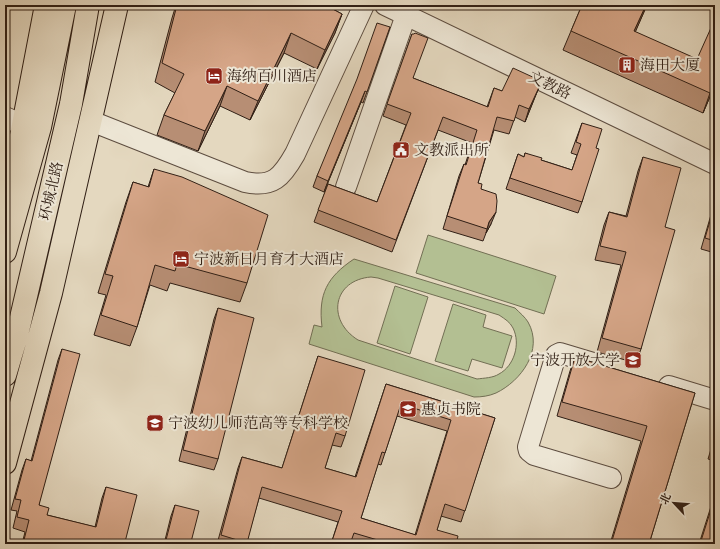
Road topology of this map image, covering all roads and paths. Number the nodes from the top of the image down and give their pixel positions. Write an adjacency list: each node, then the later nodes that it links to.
1 (46, 5): 9 (main road)
2 (65, 5): 13 (main road, 环城北路)
3 (88, 5): 15 (main road, 环城北路)
4 (117, 5): 8 (main road)
5 (364, 5): 8 (street)
6 (385, 5): 7 (street, 文教路)
7 (406, 15): 10 (street, 文教路); 11 (street)
8 (91, 120): 18 (main road)
9 (14, 121): 12 (main road)
10 (715, 164)
11 (346, 187)
12 (5, 194)
13 (5, 252)
14 (619, 371): 19 (street)
15 (5, 375)
16 (649, 380): 17 (street)
17 (715, 400)
18 (5, 463)
19 (611, 478)

